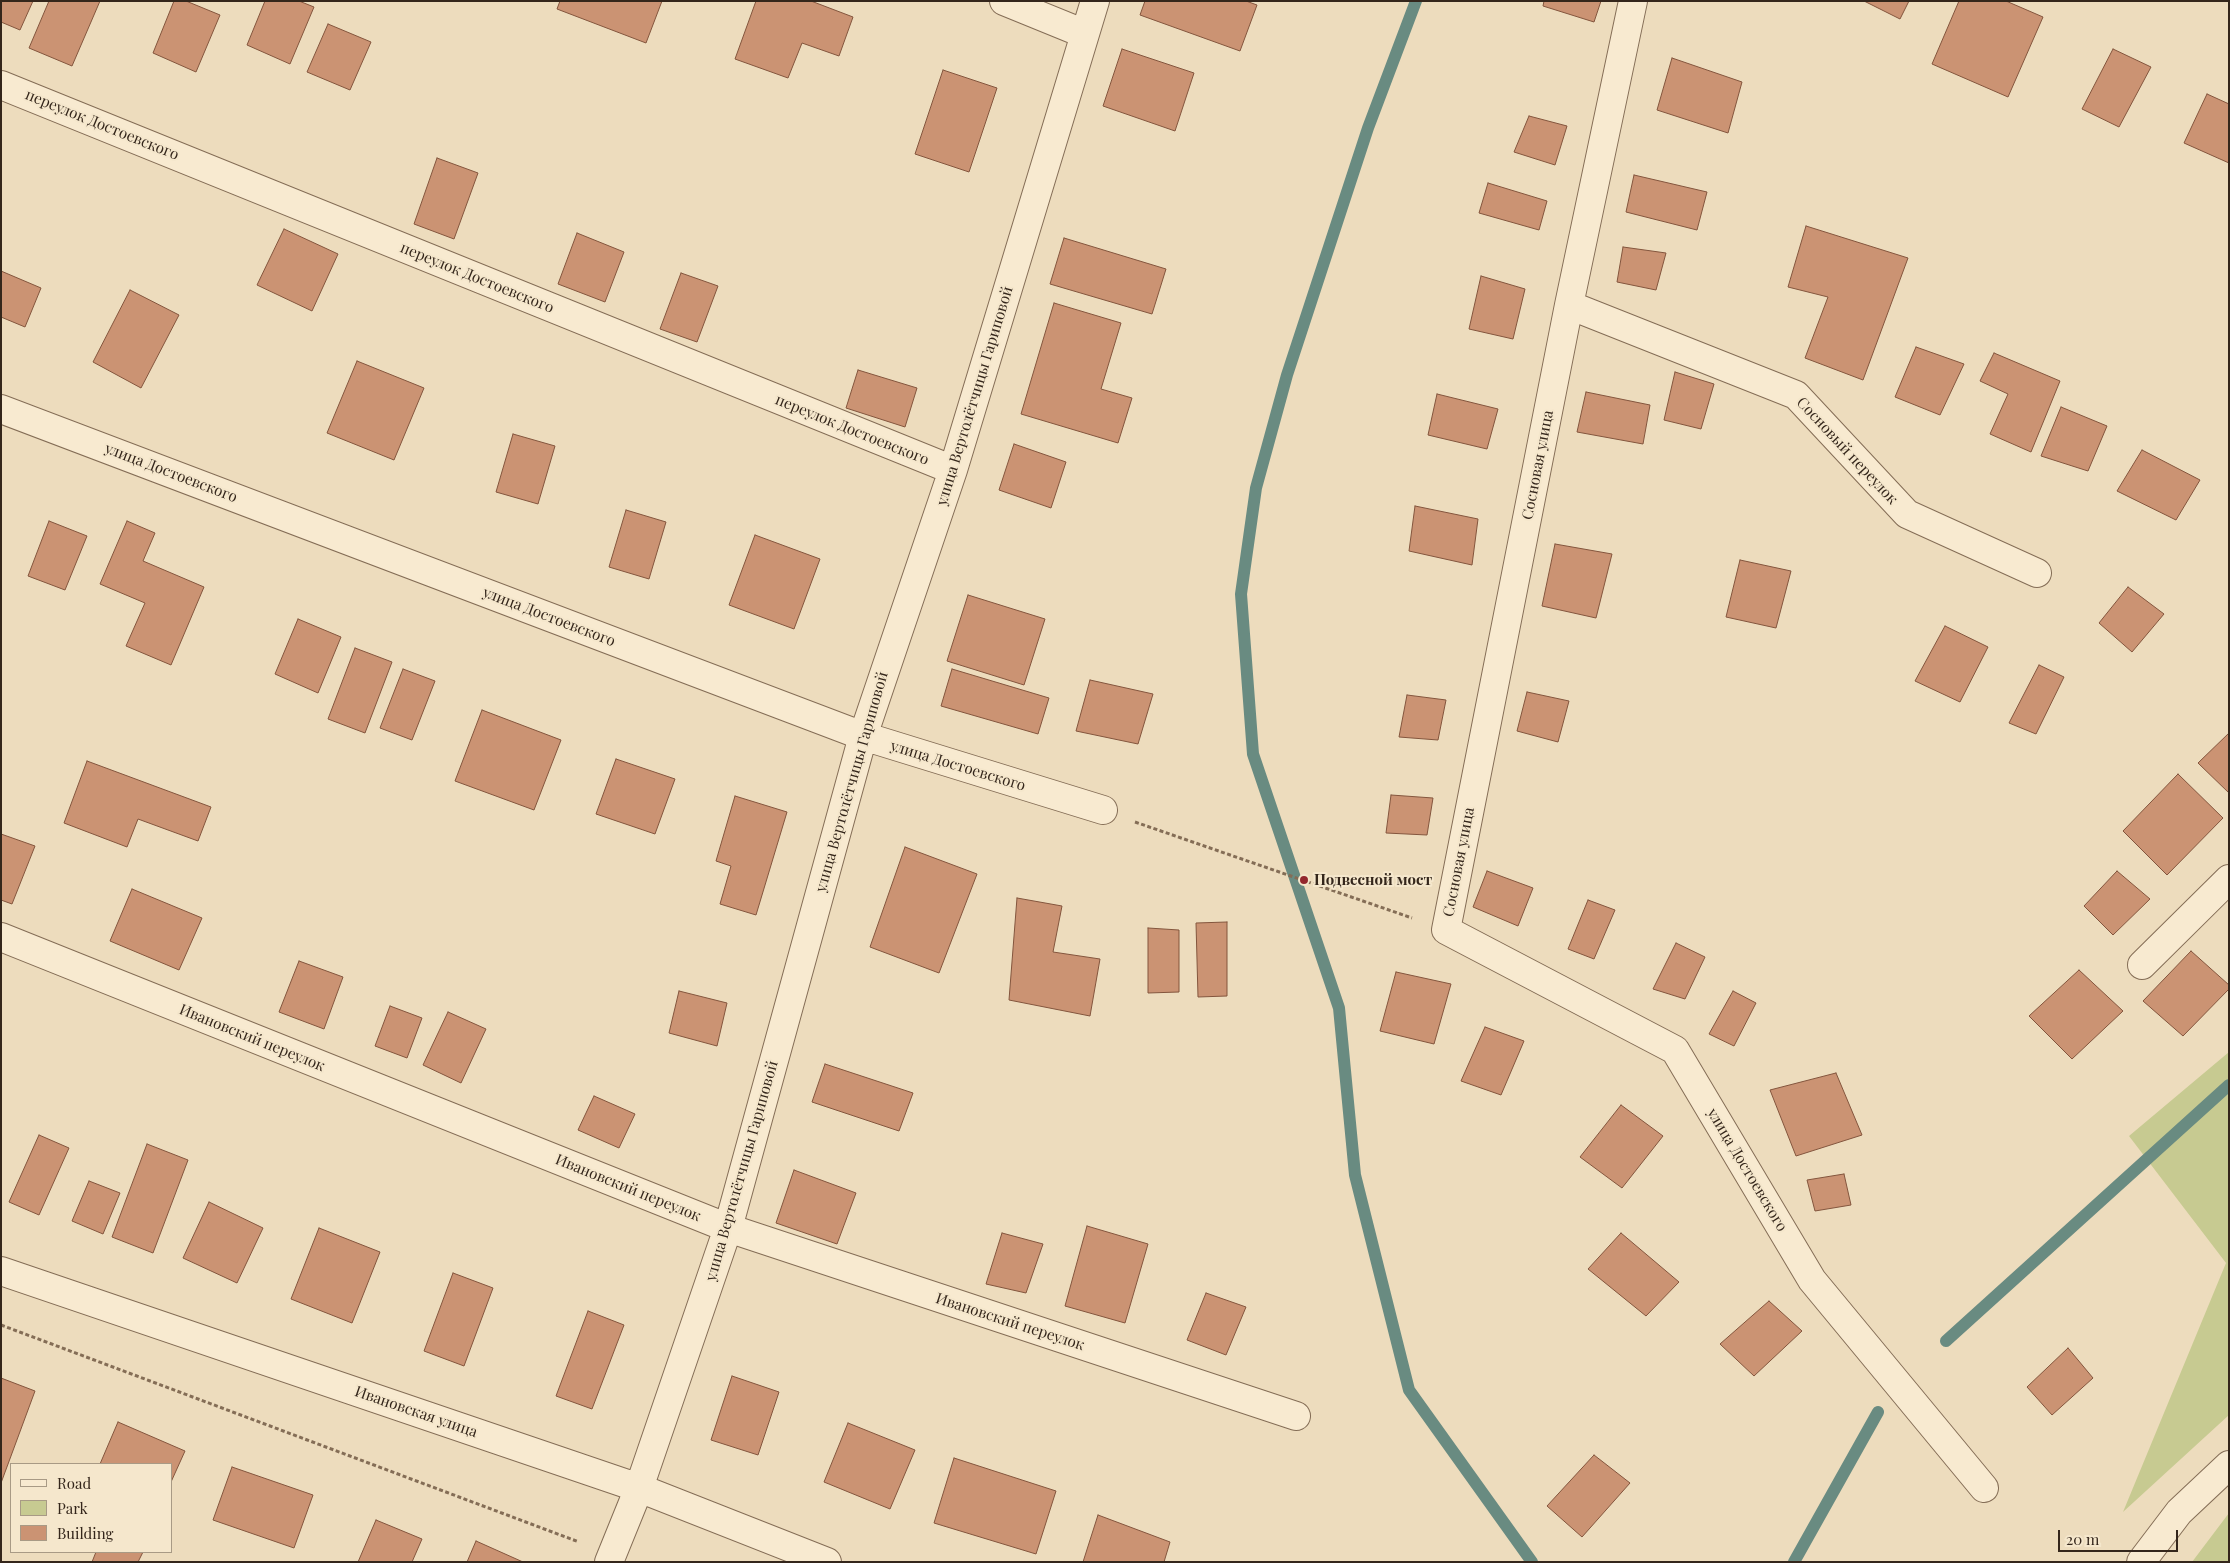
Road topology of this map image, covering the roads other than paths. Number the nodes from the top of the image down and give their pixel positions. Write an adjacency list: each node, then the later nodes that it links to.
1 (1004, 1): 4 (street)
2 (1095, 1): 4 (street, улица Вертолётчицы Гариповой)
3 (1633, 1): 6 (street, Сосновая улица)
4 (1085, 34): 8 (street, улица Вертолётчицы Гариповой)
5 (1, 85): 8 (street, переулок Достоевского)
6 (1569, 305): 9 (street, Сосновый переулок); 13 (street, Сосновая улица)
7 (1, 409): 10 (street, улица Достоевского)
8 (953, 470): 10 (street, улица Вертолётчицы Гариповой)
9 (2037, 573)
10 (863, 736): 11 (street, улица Достоевского); 16 (street, улица Вертолётчицы Гариповой)
11 (1103, 810)
12 (2229, 879): 15 (street)
13 (1446, 930): 21 (street, улица Достоевского)
14 (1, 937): 16 (street, Ивановский переулок)
15 (2142, 965)
16 (728, 1228): 18 (street, Ивановский переулок); 20 (street, улица Вертолётчицы Гариповой)
17 (1, 1271): 20 (street, Ивановская улица)
18 (1296, 1416)
19 (2229, 1465): 24 (street)
20 (639, 1488): 22 (street, улица Вертолётчицы Гариповой); 23 (street, Ивановская улица)
21 (1984, 1488)
22 (610, 1558)
23 (827, 1562)
24 (2141, 1562)

